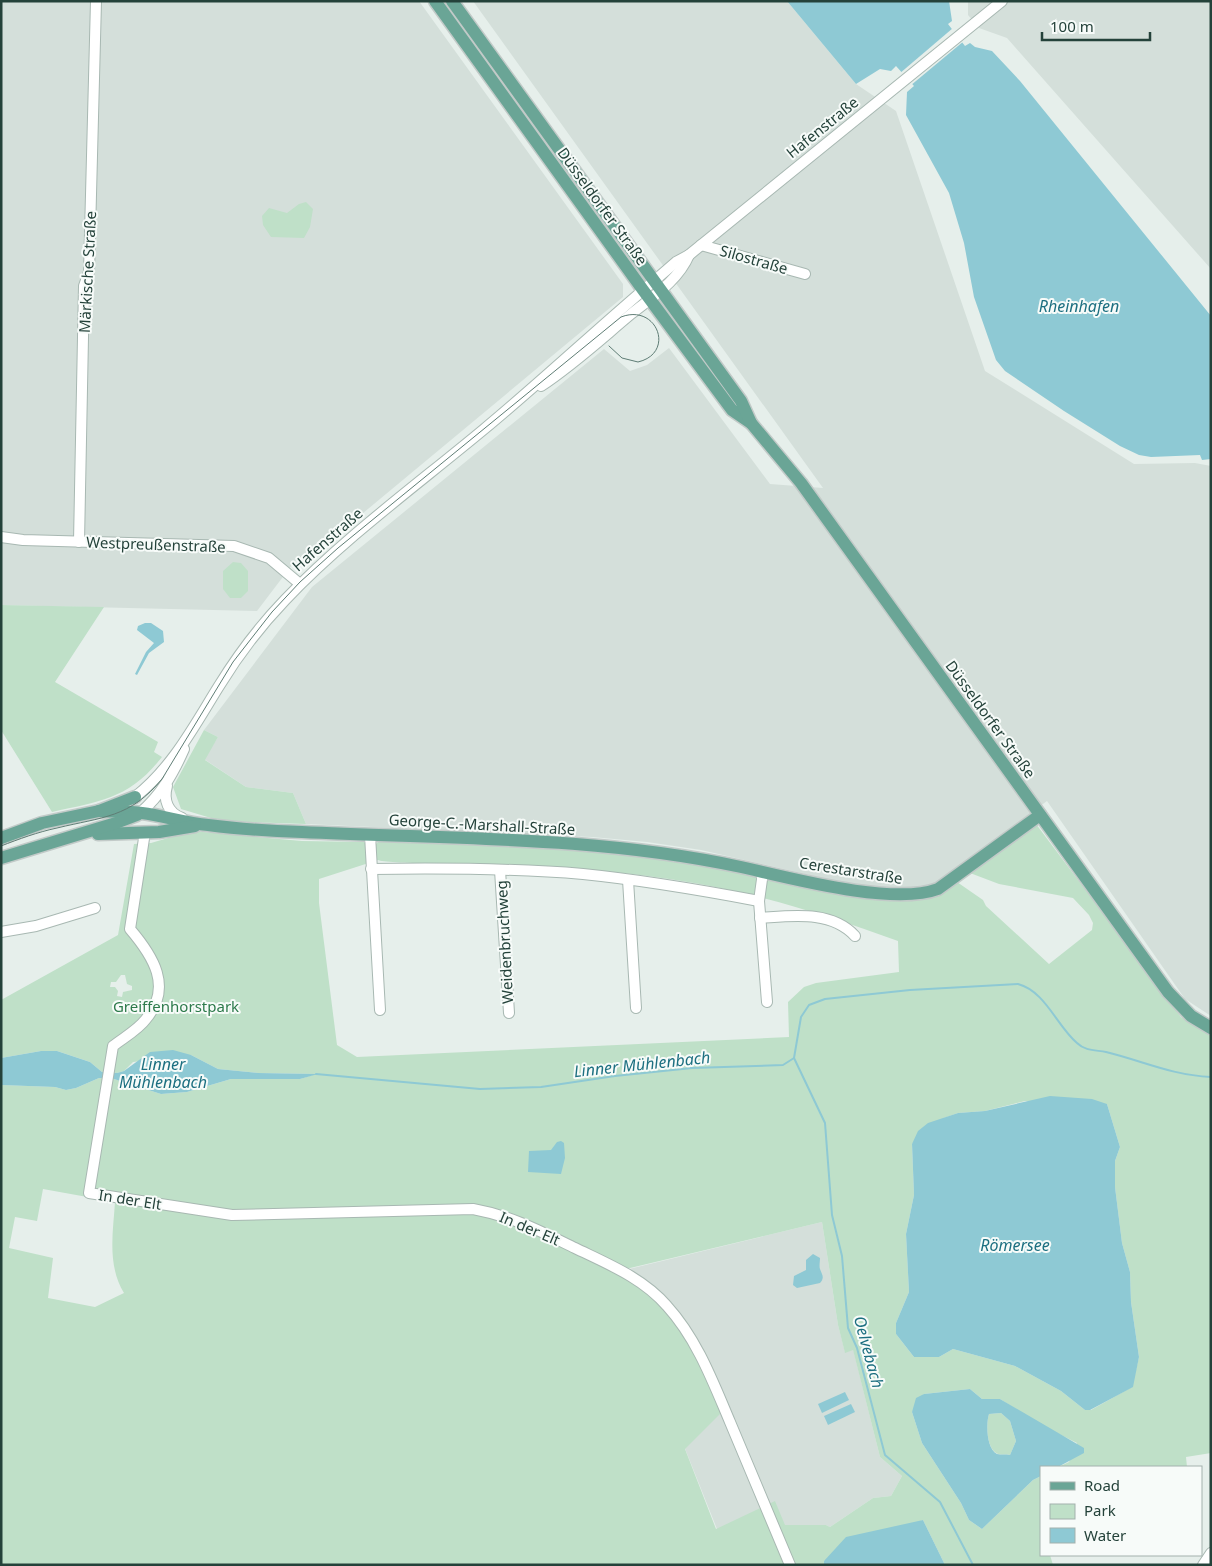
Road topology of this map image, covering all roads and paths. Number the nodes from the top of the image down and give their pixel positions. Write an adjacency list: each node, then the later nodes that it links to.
1 (96, 1): 11 (street, Märkische Straße)
2 (435, 1): 8 (main road, Düsseldorfer Straße)
3 (452, 1): 7 (main road, Düsseldorfer Straße)
4 (1002, 1): 5 (street, Hafenstraße)
5 (701, 245): 6 (street, Silostraße); 7 (street, Hafenstraße)
6 (805, 274)
7 (657, 286): 8 (street, Hafenstraße); 9 (main road, Düsseldorfer Straße)
8 (646, 295): 9 (main road, Düsseldorfer Straße); 12 (street, Hafenstraße)
9 (751, 423): 18 (main road, Düsseldorfer Straße)
10 (1, 536): 11 (street, Westpreußenstraße)
11 (79, 542): 12 (street, Westpreußenstraße)
12 (300, 584): 13 (street, Hafenstraße)
13 (192, 732): 14 (street, Hafenstraße); 15 (street, Hafenstraße)
14 (171, 777): 17 (street, Hafenstraße); 19 (street)
15 (135, 797): 16 (main road, Hafenstraße)
16 (99, 811): 17 (main road, George-C.-Marshall-Straße); 25 (main road, Hafenstraße)
17 (140, 813): 19 (main road, George-C.-Marshall-Straße); 24 (main road, Hafenstraße)
18 (1040, 815): 29 (main road, Cerestarstraße); 40 (main road, Düsseldorfer Straße)
19 (172, 816): 20 (main road, George-C.-Marshall-Straße); 21 (street)
20 (207, 825): 21 (main road); 23 (main road, George-C.-Marshall-Straße)
21 (165, 830): 22 (main road)
22 (145, 832): 24 (main road); 42 (street, In der Elt)
23 (370, 835): 27 (street); 29 (main road, George-C.-Marshall-Straße)
24 (65, 837): 26 (main road, Hafenstraße)
25 (1, 838)
26 (1, 858)
27 (371, 869): 28 (street, Weidenbruchweg); 38 (street)
28 (500, 870): 30 (street, Weidenbruchweg); 39 (street, Weidenbruchweg)
29 (758, 871): 31 (street)
30 (628, 880): 31 (street, Weidenbruchweg); 37 (street)
31 (759, 901): 33 (street)
32 (95, 908): 34 (street)
33 (760, 918): 35 (street); 36 (street)
34 (1, 932)
35 (854, 936)
36 (767, 1002)
37 (636, 1008)
38 (380, 1010)
39 (508, 1013)
40 (1211, 1028)
41 (1211, 1553): 43 (street)
42 (790, 1565)
43 (1203, 1565)

